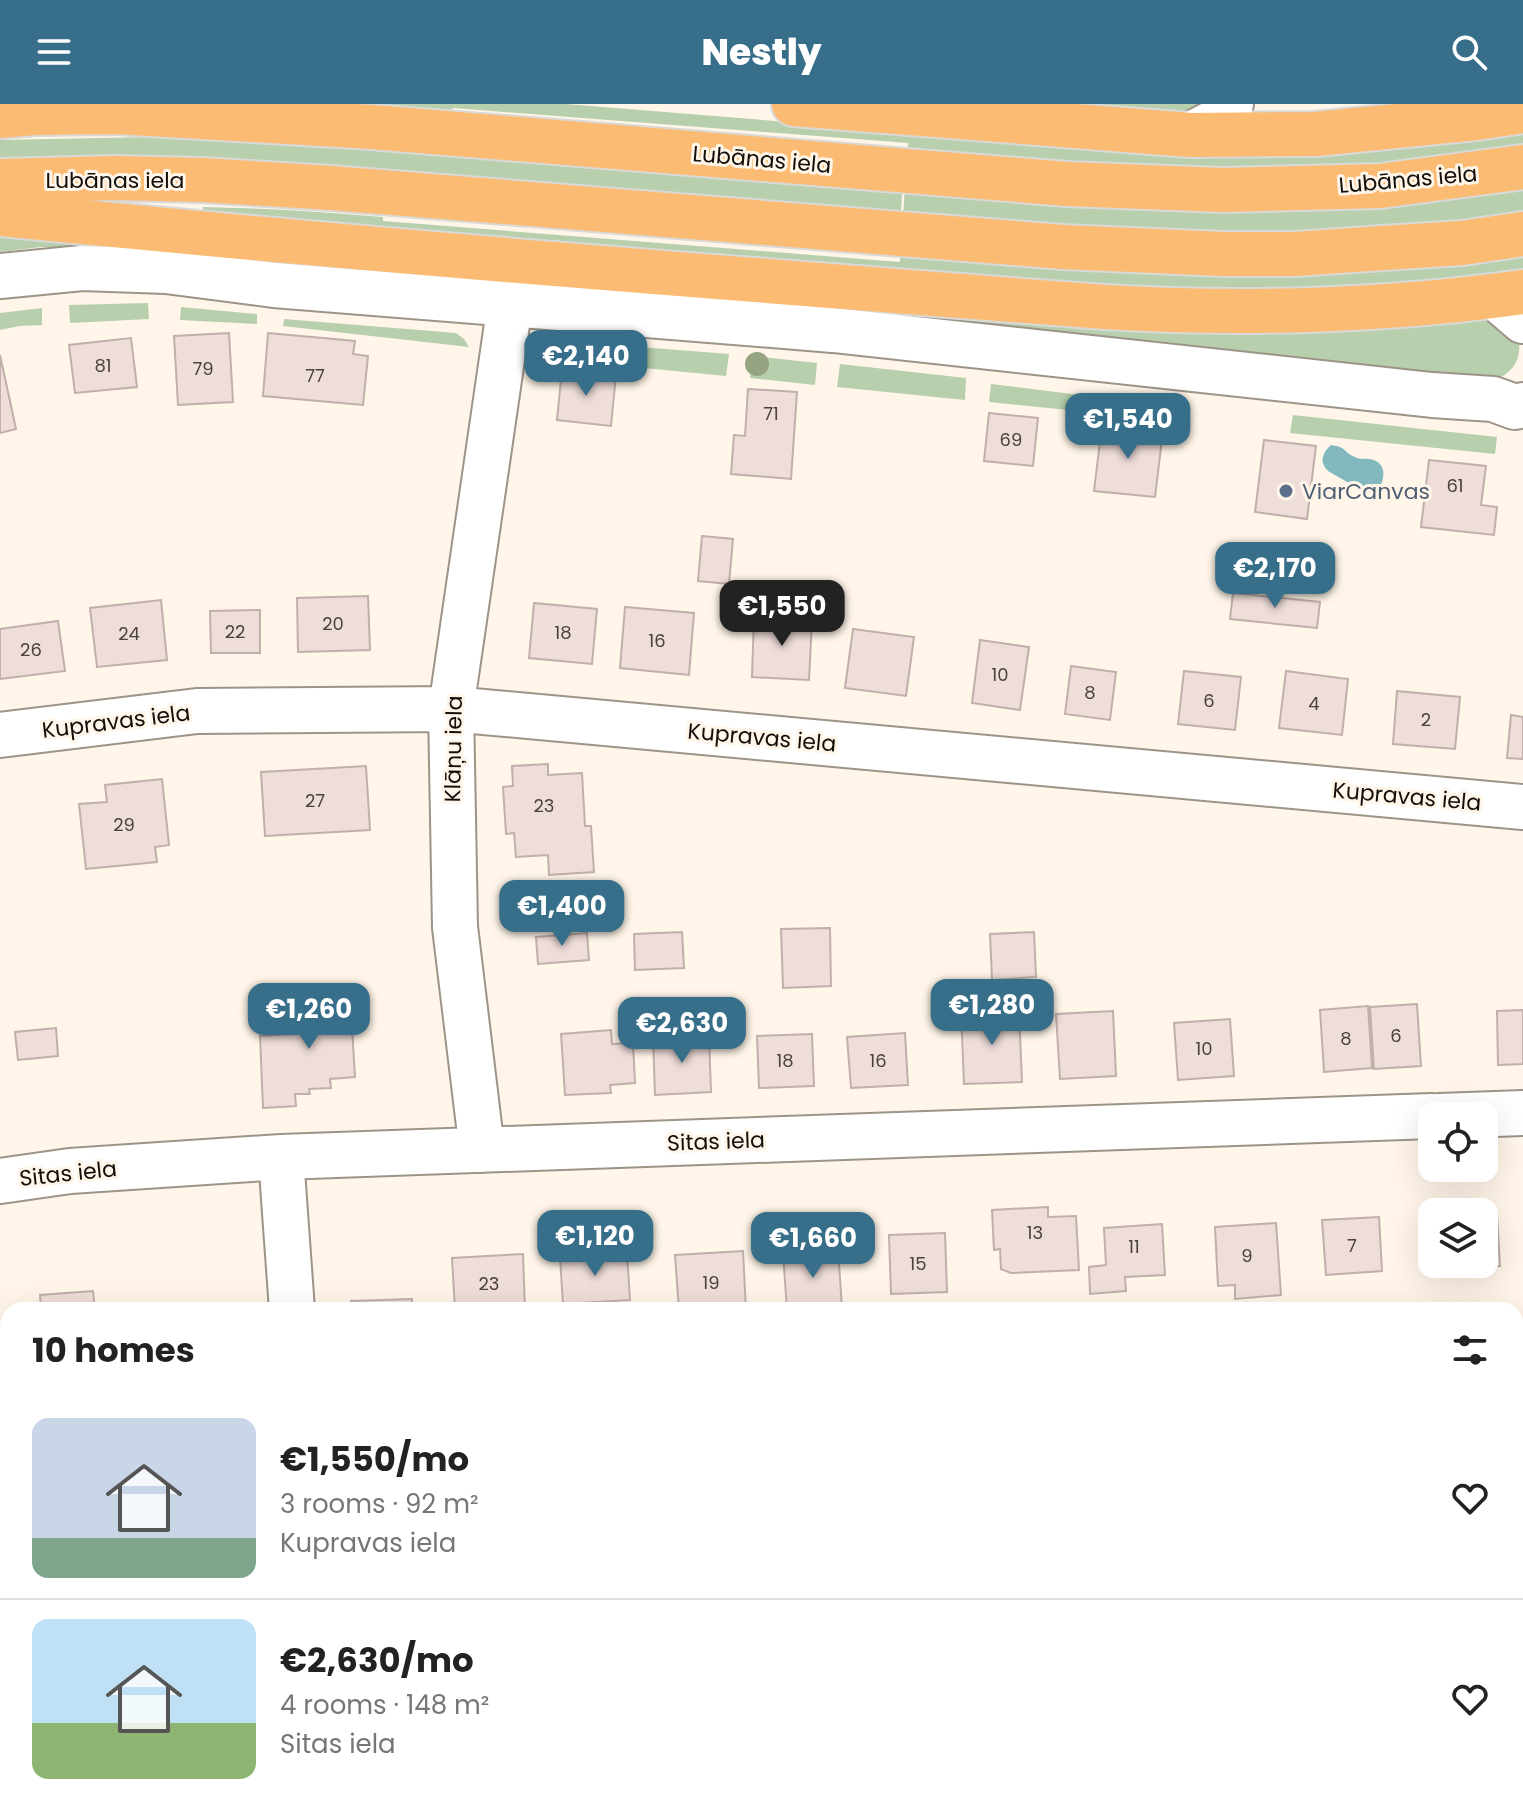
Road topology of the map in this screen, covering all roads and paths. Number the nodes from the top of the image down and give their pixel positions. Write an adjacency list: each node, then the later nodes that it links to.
1 (794, 104): 4 (highway)
2 (1231, 104): 6 (street)
3 (1523, 111): 6 (highway)
4 (1012, 113): 6 (highway)
5 (0, 116): 7 (highway, Lubānas iela)
6 (1190, 135)
7 (1523, 167)
8 (0, 181): 10 (highway, Lubānas iela)
9 (0, 214): 12 (highway)
10 (1523, 234)
11 (0, 276): 13 (street)
12 (1513, 303)
13 (510, 304): 14 (street); 15 (street, Klāņu iela)
14 (1513, 393)
15 (451, 709): 16 (street, Kupravas iela); 17 (street, Kupravas iela); 21 (street, Klāņu iela)
16 (0, 735)
17 (1523, 807)
18 (1523, 1113): 19 (street)
19 (1498, 1114)
20 (1418, 1117): 21 (street, Sitas iela)
21 (482, 1150): 22 (street, Sitas iela)
22 (281, 1157): 23 (street, Sitas iela); 24 (street)
23 (0, 1181)
24 (291, 1302)

